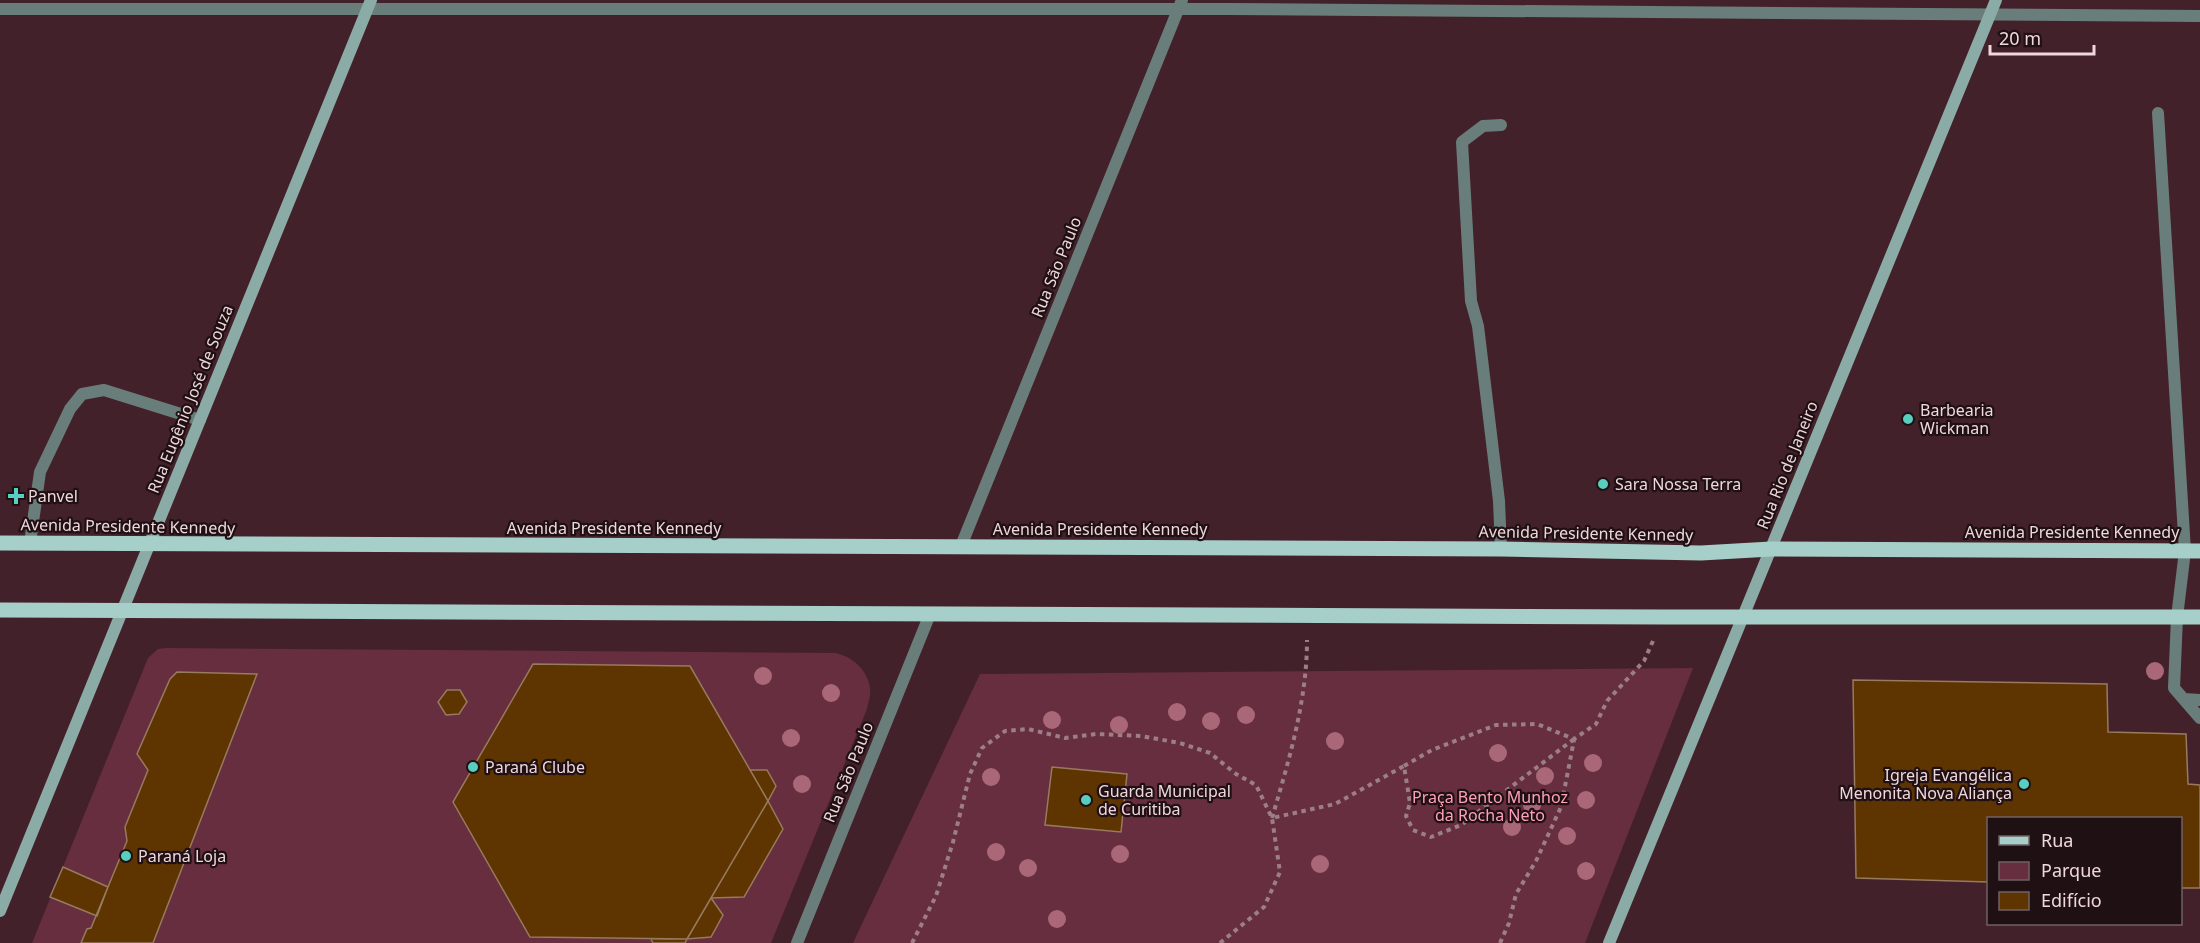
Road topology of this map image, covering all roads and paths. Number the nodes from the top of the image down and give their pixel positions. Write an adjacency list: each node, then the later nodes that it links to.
1 (1996, 0): 5 (street, Rua Rio de Janeiro)
2 (1180, 4): 3 (street); 5 (street); 13 (street, Rua São Paulo)
3 (369, 5): 4 (street); 9 (street, Rua Eugênio José de Souza)
4 (0, 9)
5 (1991, 14): 6 (street); 15 (street, Rua Rio de Janeiro)
6 (2200, 16)
7 (2158, 113): 16 (street)
8 (1501, 125): 14 (street)
9 (200, 420): 11 (street); 12 (street, Rua Eugênio José de Souza)
10 (0, 543): 11 (main road, Avenida Presidente Kennedy)
11 (30, 543): 12 (main road, Avenida Presidente Kennedy)
12 (150, 543): 13 (main road, Avenida Presidente Kennedy); 17 (street, Rua Eugênio José de Souza)
13 (961, 546): 14 (main road, Avenida Presidente Kennedy)
14 (1501, 549): 15 (main road, Avenida Presidente Kennedy)
15 (1771, 549): 16 (main road, Avenida Presidente Kennedy); 21 (street, Rua Rio de Janeiro)
16 (2192, 551): 23 (street)
17 (123, 609): 18 (main road); 19 (main road); 31 (street, Rua Eugênio José de Souza)
18 (0, 610)
19 (930, 614): 20 (main road); 32 (street, Rua São Paulo)
20 (1306, 615): 22 (main road); 30 (path)
21 (1743, 616): 22 (main road); 23 (main road); 36 (street, Rua Rio de Janeiro)
22 (1664, 617): 28 (path)
23 (2177, 617): 24 (main road); 25 (street)
24 (2200, 617)
25 (2184, 699): 26 (street); 27 (street)
26 (2200, 700)
27 (2200, 718)
28 (1574, 739): 29 (path); 29 (path); 35 (path)
29 (1404, 766): 30 (path)
30 (1272, 819): 33 (path); 34 (path)
31 (0, 911)
32 (797, 943)
33 (912, 943)
34 (1220, 943)
35 (1500, 943)
36 (1609, 943)

